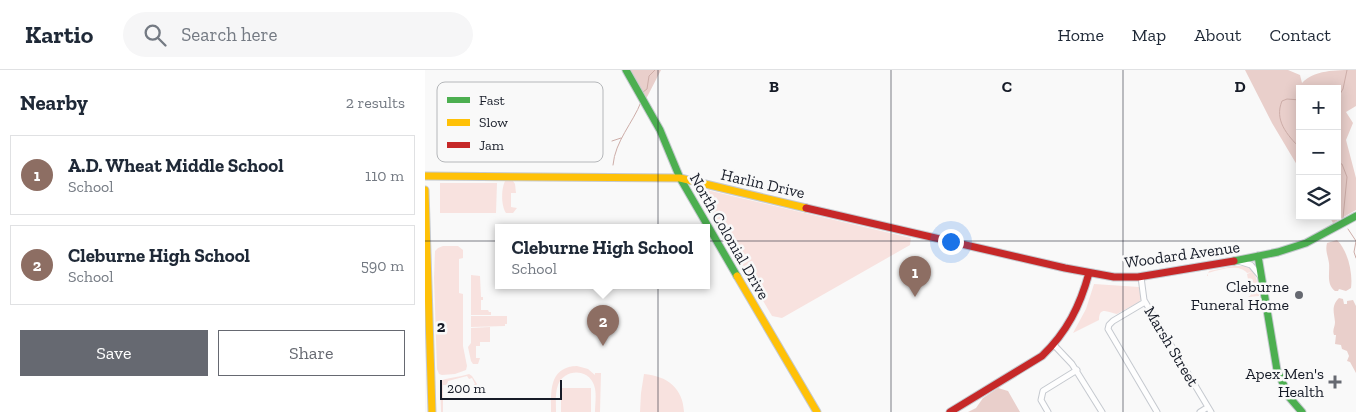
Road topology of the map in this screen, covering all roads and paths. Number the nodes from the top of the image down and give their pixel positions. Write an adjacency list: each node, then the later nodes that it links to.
1 (626, 70): 3 (street, North Colonial Drive)
2 (425, 176): 3 (street, Harlin Drive)
3 (680, 178): 6 (street, North Colonial Drive); 10 (street, Harlin Drive)
4 (425, 190): 17 (street)
5 (1356, 216): 8 (street, Woodard Avenue)
6 (707, 224)
7 (710, 229): 18 (street, North Colonial Drive)
8 (1258, 256): 9 (street, Woodard Avenue); 12 (street)
9 (1235, 261): 11 (street, Woodard Avenue); 12 (street)
10 (1089, 273): 11 (street, Woodard Avenue); 14 (street)
11 (1141, 277): 13 (street, Marsh Street)
12 (1263, 279): 24 (street)
13 (1145, 302): 16 (street, Marsh Street); 22 (street)
14 (1054, 345): 15 (street); 19 (street)
15 (1077, 370): 20 (street); 21 (street)
16 (1209, 410): 23 (street)
17 (433, 412)
18 (817, 412)
19 (950, 412)
20 (1048, 412)
21 (1102, 412)
22 (1157, 412)
23 (1200, 412)
24 (1302, 412)

